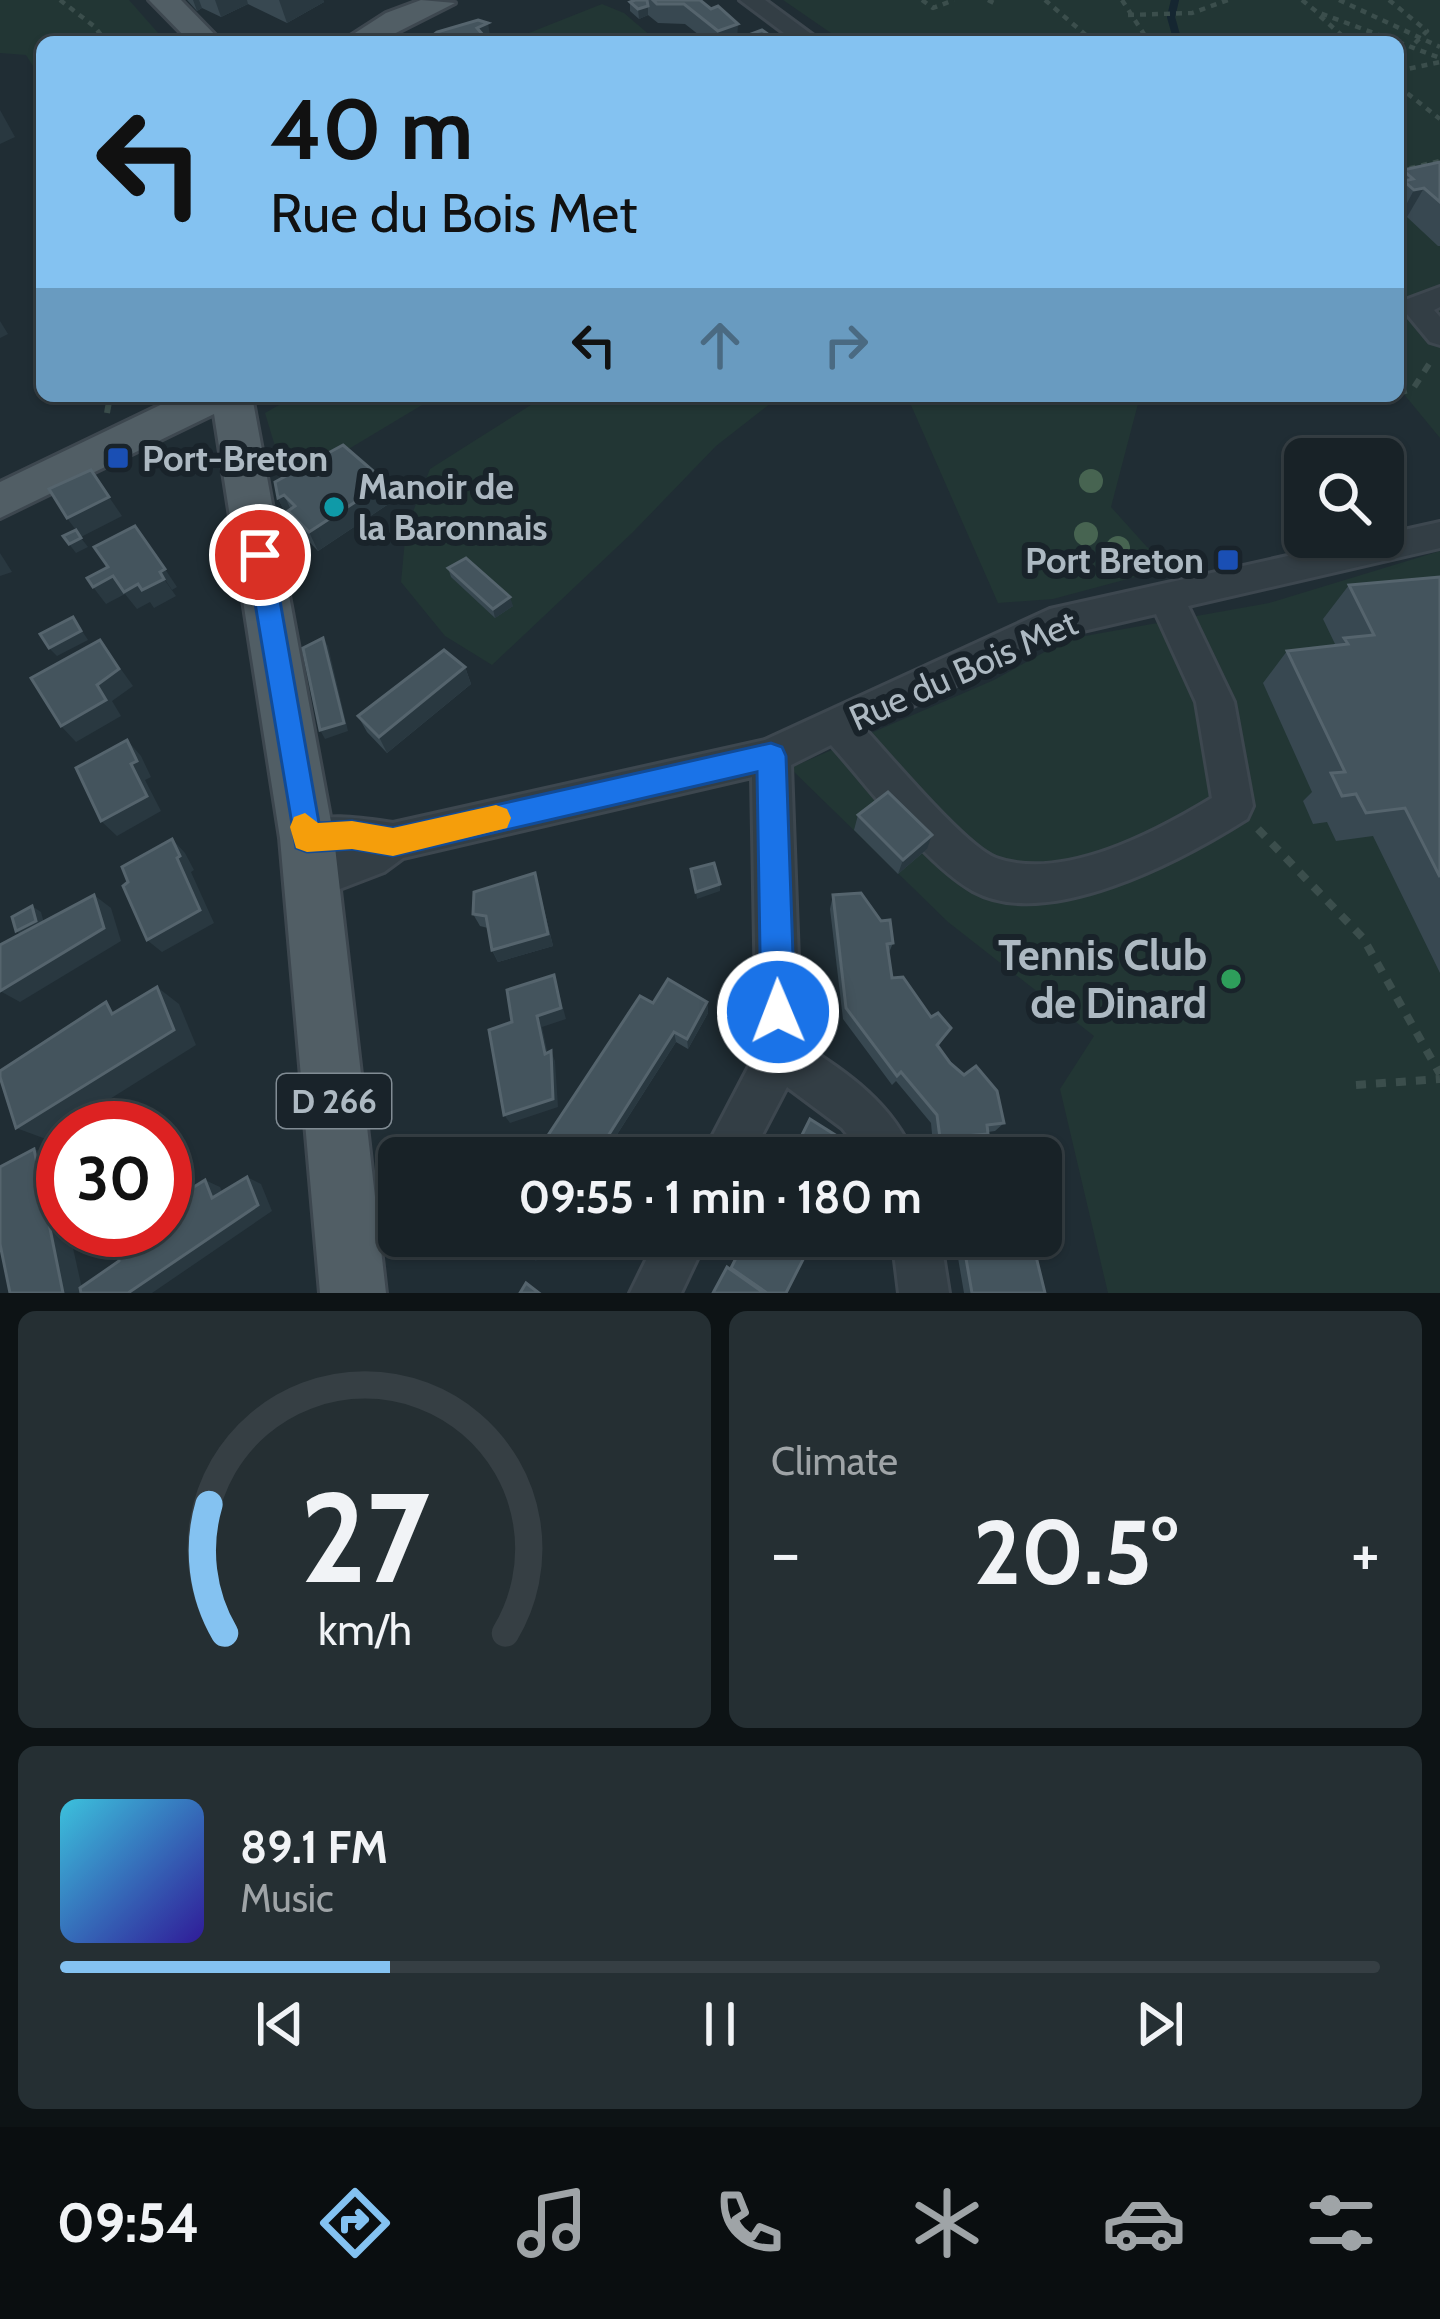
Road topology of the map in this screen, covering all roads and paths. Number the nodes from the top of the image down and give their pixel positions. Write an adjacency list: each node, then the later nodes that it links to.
1 (60, 0): 15 (path)
2 (164, 0): 16 (main road)
3 (752, 0): 19 (street)
4 (922, 0): 5 (path)
5 (954, 0)
6 (1045, 0): 20 (path)
7 (1122, 0): 14 (path)
8 (1228, 0): 14 (path)
9 (1302, 0): 13 (path)
10 (1339, 0): 24 (path)
11 (1389, 0): 24 (path)
12 (442, 2): 17 (main road); 18 (main road)
13 (1317, 12): 22 (path); 23 (path)
14 (1128, 15): 21 (path)
15 (102, 36)
16 (201, 36)
17 (367, 36)
18 (387, 36)
19 (803, 36)
20 (1087, 36)
21 (1144, 36)
22 (1342, 36)
23 (1382, 36)
24 (1418, 40): 26 (path); 27 (path)
25 (1404, 44): 26 (path)
26 (1411, 47): 28 (path)
27 (1440, 47)
28 (1440, 60): 29 (path)
29 (1404, 69)
30 (1404, 91): 31 (path)
31 (1440, 119)
32 (1440, 160): 33 (path)
33 (1404, 169)
34 (1440, 296): 35 (street)
35 (1440, 335)
36 (1440, 355): 37 (path)
37 (1404, 391)
38 (203, 402): 40 (main road)
39 (233, 402): 46 (main road, D 266)
40 (0, 501)
41 (1440, 535): 42 (street, Rue du Bois Met)
42 (1166, 597): 43 (street, Rue du Bois Met); 45 (street)
43 (837, 725): 44 (street, Rue du Bois Met); 45 (street)
44 (771, 756): 46 (street, Rue du Bois Met); 47 (street)
45 (1233, 806): 48 (path)
46 (309, 859): 54 (main road, D 266)
47 (779, 1055): 50 (street); 51 (street)
48 (1440, 1077): 49 (path)
49 (1355, 1085)
50 (736, 1137)
51 (879, 1137)
52 (674, 1257): 55 (street)
53 (919, 1257): 56 (street)
54 (352, 1293)
55 (655, 1293)
56 (924, 1293)

